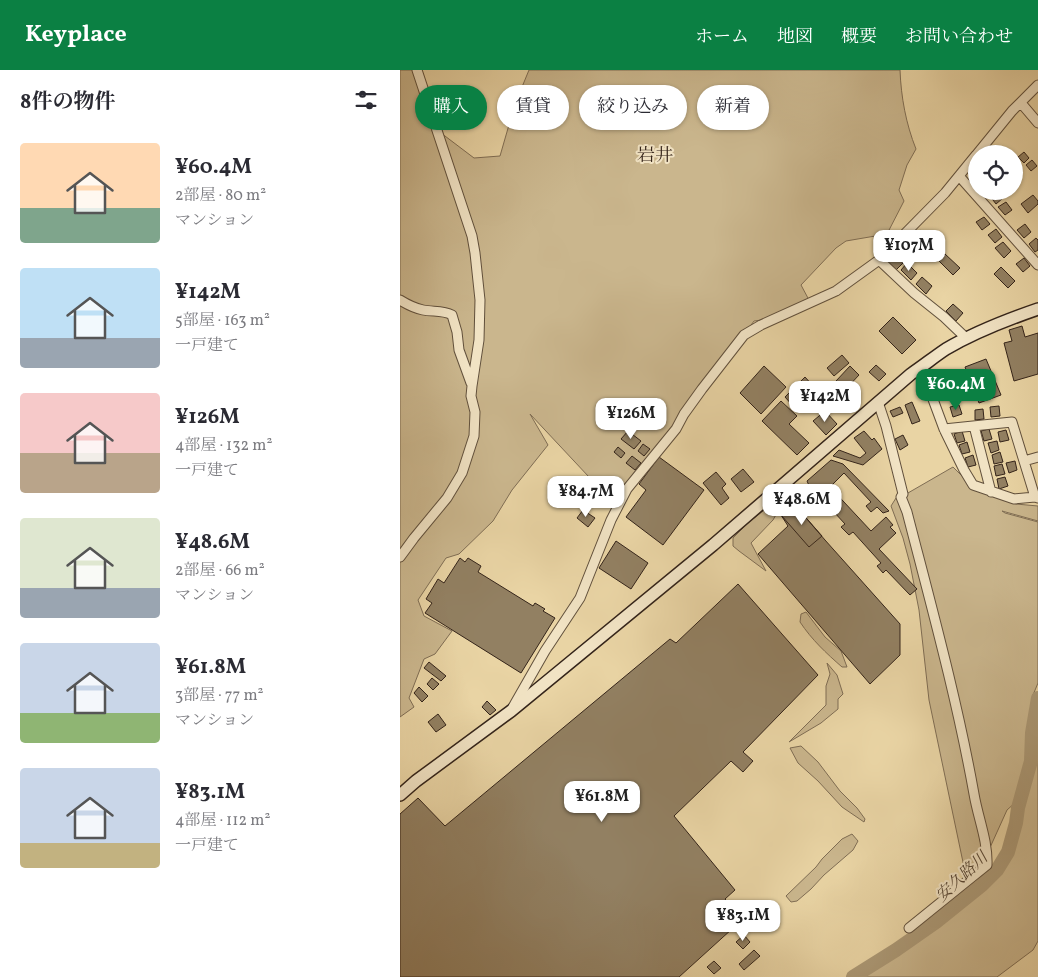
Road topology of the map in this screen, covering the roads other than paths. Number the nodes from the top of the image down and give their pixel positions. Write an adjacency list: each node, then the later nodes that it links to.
1 (417, 70): 14 (street)
2 (1038, 85): 3 (street)
3 (1021, 103): 4 (street); 5 (street)
4 (1038, 123)
5 (984, 145)
6 (968, 164): 7 (street)
7 (958, 176): 8 (street); 9 (street)
8 (879, 260): 12 (street); 23 (street)
9 (1037, 262)
10 (400, 300): 14 (street)
11 (1038, 309): 12 (street)
12 (966, 338): 13 (street)
13 (921, 367): 15 (street); 17 (street)
14 (472, 386): 22 (street)
15 (878, 402): 23 (street); 25 (street)
16 (974, 426): 17 (street); 19 (street); 20 (street)
17 (944, 429): 20 (street)
18 (1038, 457): 19 (street)
19 (1024, 461): 21 (street)
20 (991, 492): 21 (street)
21 (1036, 498)
22 (400, 557)
23 (511, 711): 24 (street)
24 (400, 794)
25 (909, 928)

